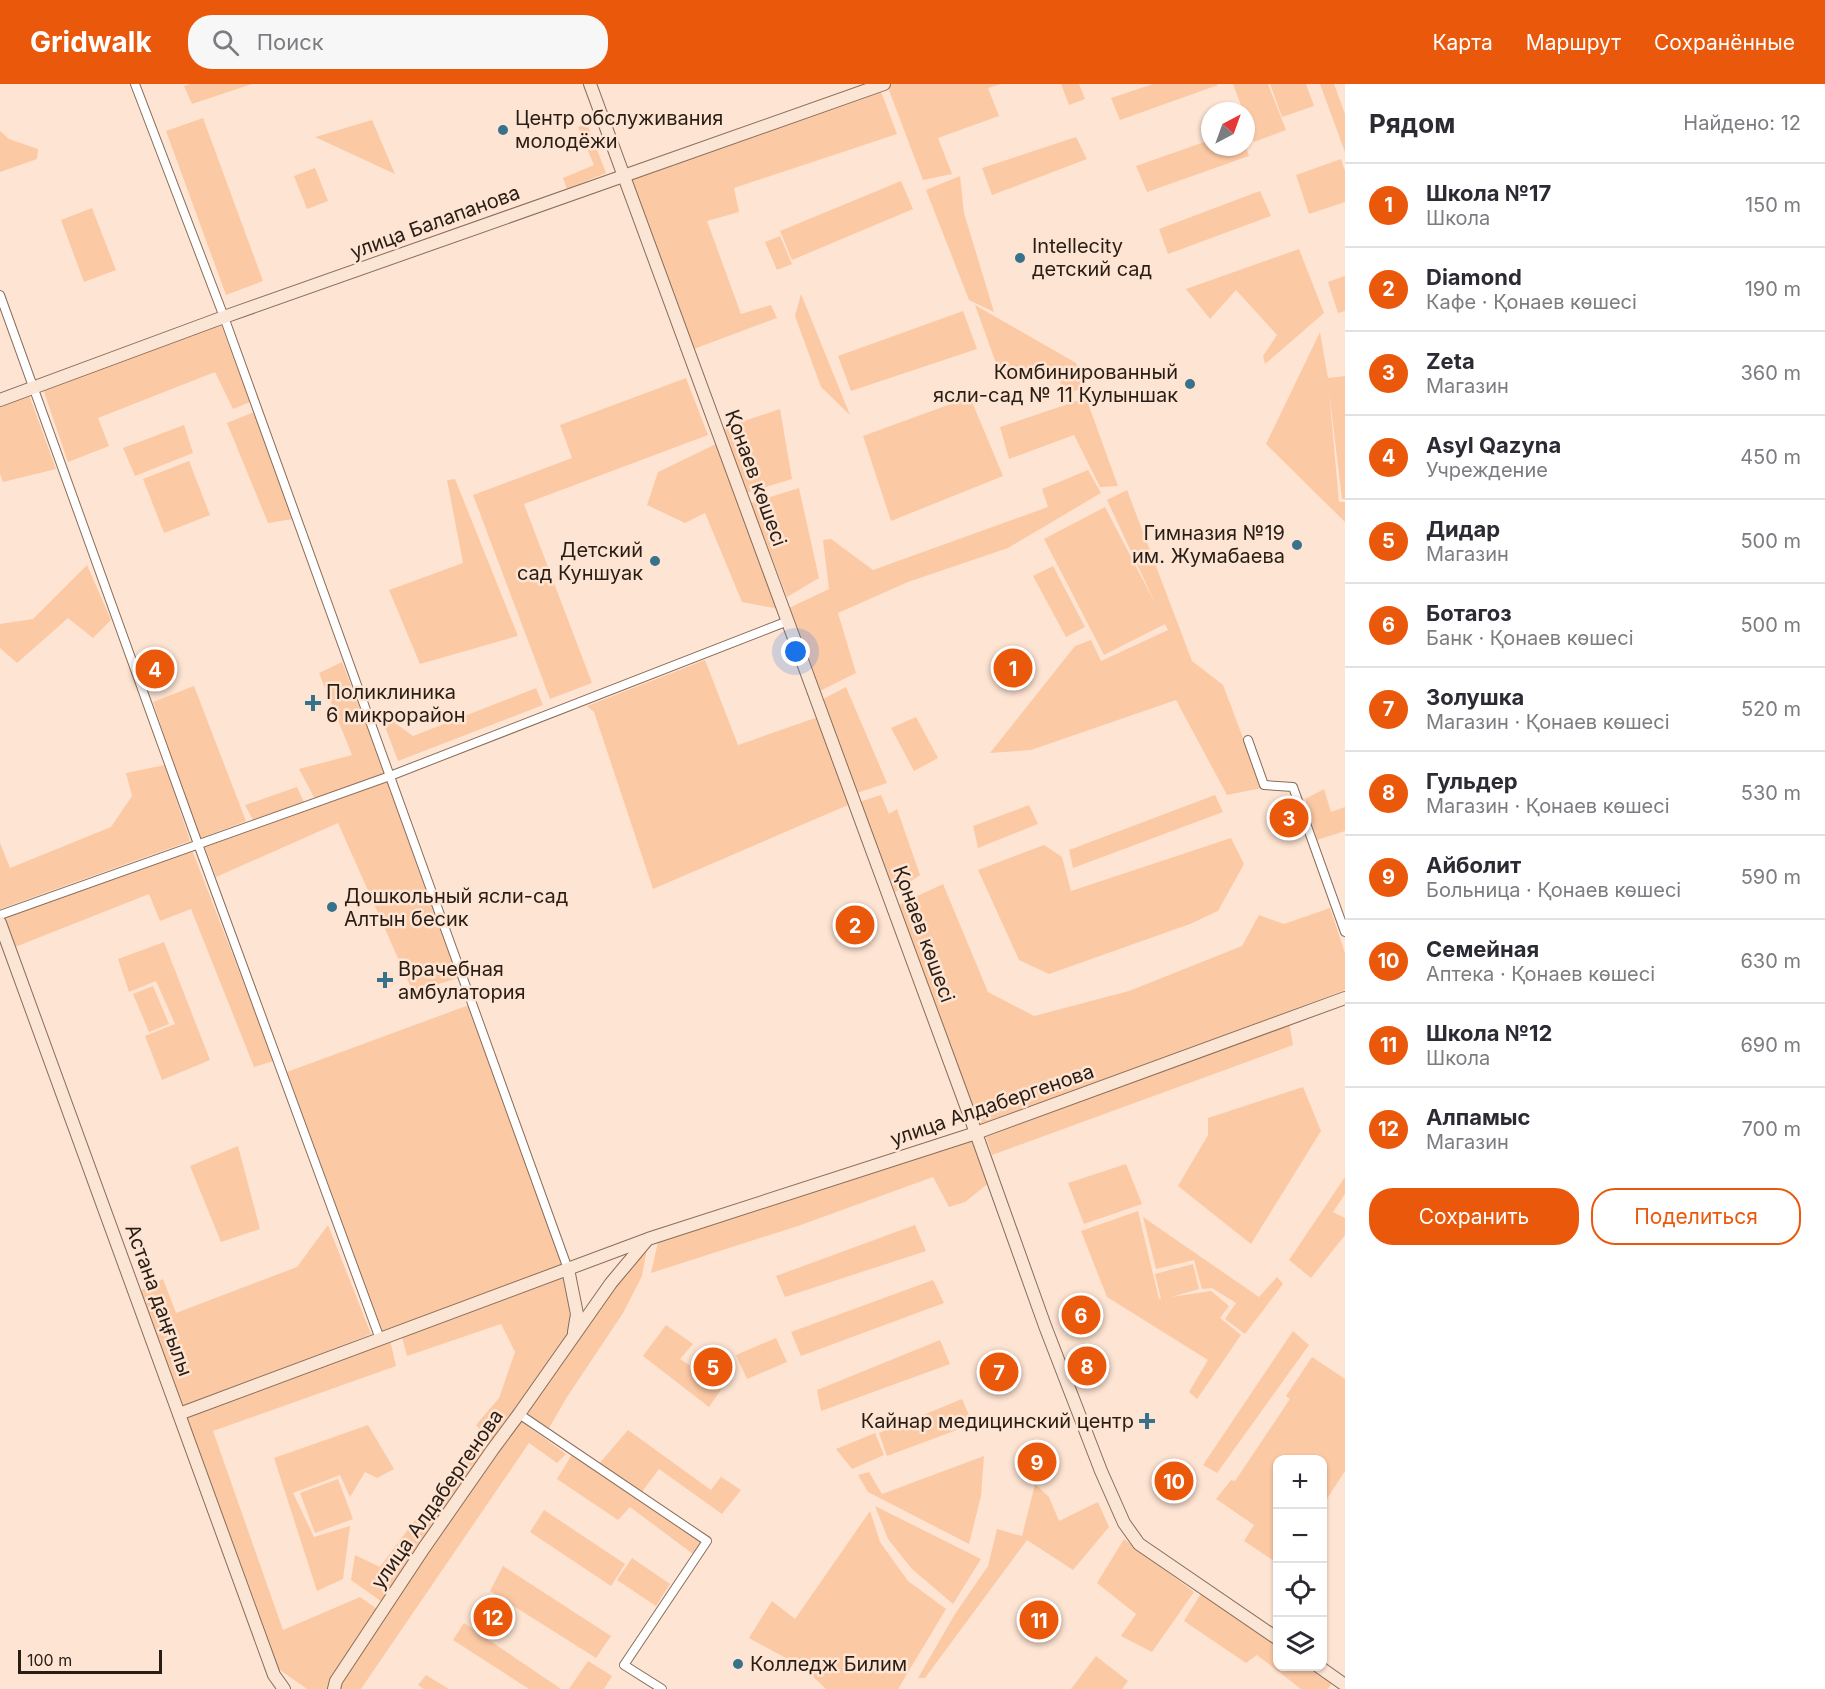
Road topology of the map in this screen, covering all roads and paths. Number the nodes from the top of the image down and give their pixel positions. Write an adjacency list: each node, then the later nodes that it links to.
1 (135, 84): 6 (street)
2 (590, 84): 4 (street, Қонаев көшесі)
3 (884, 84): 4 (street, улица Балапанова)
4 (624, 175): 6 (street, улица Балапанова); 9 (street, Қонаев көшесі)
5 (0, 295): 7 (street)
6 (224, 317): 7 (street, улица Балапанова); 11 (street)
7 (34, 387): 8 (street, улица Балапанова); 12 (street)
8 (0, 400)
9 (788, 621): 11 (street); 17 (street, Қонаев көшесі)
10 (1248, 740): 15 (street)
11 (390, 776): 12 (street); 19 (street)
12 (198, 844): 13 (street); 21 (street)
13 (0, 915)
14 (0, 923): 22 (street, Астана даңғылы)
15 (1345, 932)
16 (1345, 998): 17 (street, улица Алдабергенова)
17 (976, 1133): 18 (street, улица Алдабергенова); 24 (street, Қонаев көшесі)
18 (648, 1239): 19 (street, улица Алдабергенова); 20 (street, улица Алдабергенова)
19 (568, 1269): 20 (street); 21 (street, улица Алдабергенова)
20 (574, 1333): 23 (street, улица Алдабергенова)
21 (380, 1339): 22 (street, улица Алдабергенова)
22 (179, 1414): 27 (street, Астана даңғылы)
23 (519, 1414): 28 (street, улица Алдабергенова); 29 (street)
24 (1273, 1636)
25 (1325, 1671): 26 (street)
26 (1345, 1685)
27 (284, 1689)
28 (334, 1689)
29 (662, 1689)

